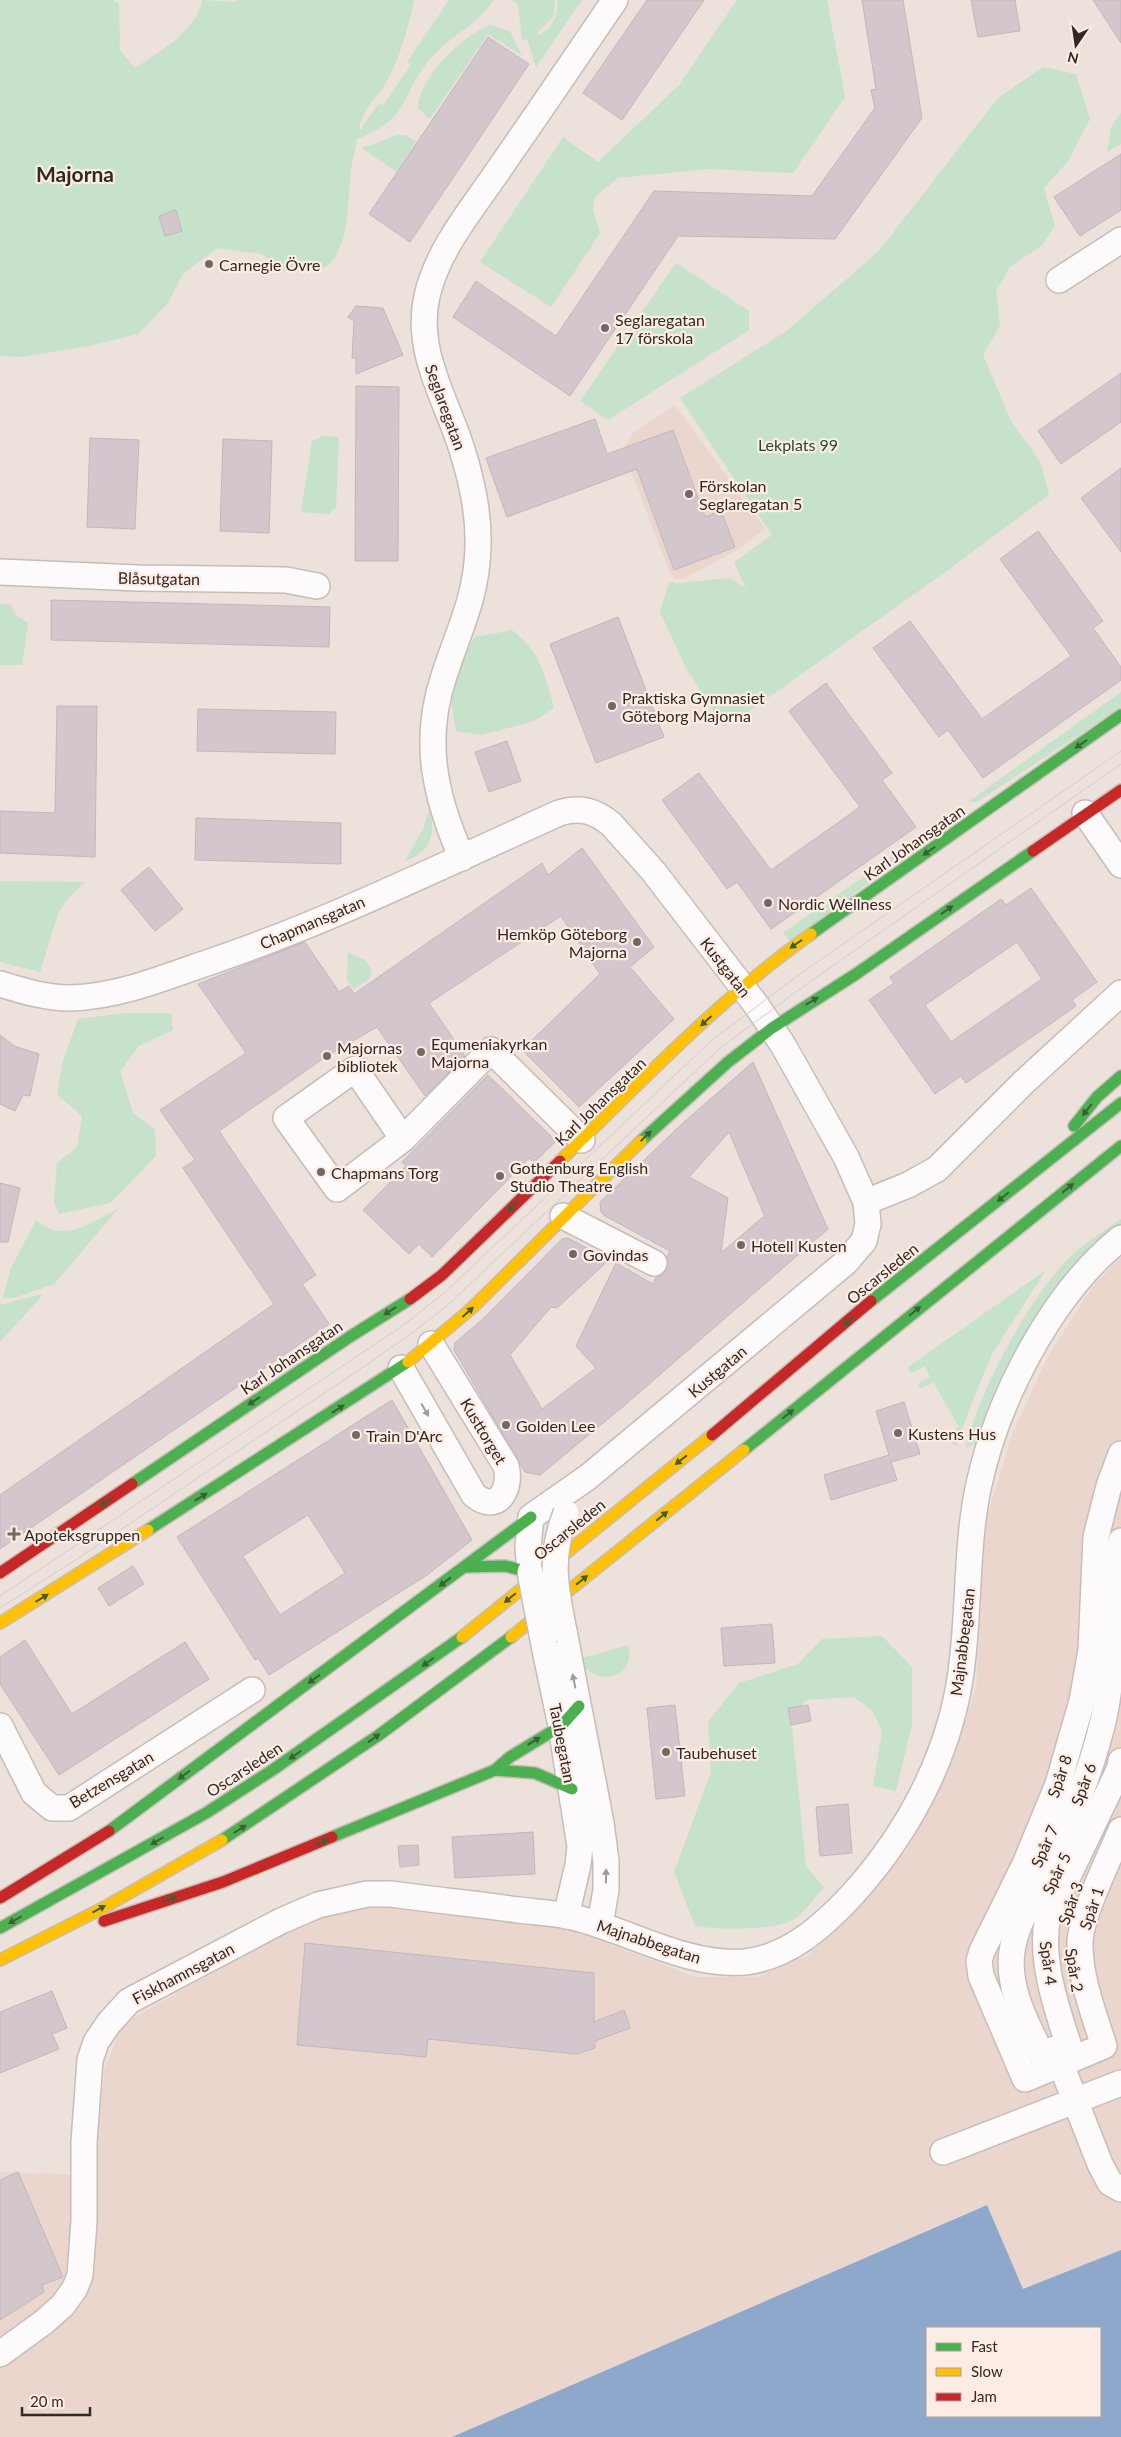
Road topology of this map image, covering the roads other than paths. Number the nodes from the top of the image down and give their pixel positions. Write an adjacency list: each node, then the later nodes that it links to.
1 (615, 0): 10 (street, Seglaregatan)
2 (1121, 240): 3 (street)
3 (1059, 280)
4 (0, 572): 5 (street, Blåsutgatan)
5 (317, 586)
6 (1121, 715): 13 (main road, Karl Johansgatan, one-way to 13)
7 (1121, 790): 8 (main road)
8 (1085, 813): 11 (street); 15 (main road, one-way to 8)
9 (611, 824): 10 (street, Chapmansgatan); 13 (street, Kustgatan)
10 (462, 858): 12 (street, Chapmansgatan)
11 (1121, 865)
12 (0, 984)
13 (742, 988): 15 (street, Kustgatan); 19 (main road, Karl Johansgatan, one-way to 19)
14 (1121, 993): 24 (street)
15 (772, 1028): 24 (street, Kustgatan); 25 (main road, one-way to 15)
16 (1121, 1076): 23 (main road, one-way to 23)
17 (1121, 1103): 23 (main road, Oscarsleden)
18 (403, 1139): 18 (street); 19 (street)
19 (582, 1140): 37 (main road, Karl Johansgatan, one-way to 37)
20 (1121, 1146): 22 (main road)
21 (1121, 1156): 22 (main road)
22 (1102, 1161): 56 (main road, one-way to 22)
23 (1041, 1166): 55 (main road, Oscarsleden, one-way to 55)
24 (866, 1202): 31 (street, Kustgatan)
25 (564, 1216): 27 (street); 28 (main road, one-way to 25)
26 (1121, 1238): 54 (street, Majnabbegatan)
27 (654, 1263)
28 (431, 1344): 29 (main road); 29 (street, Kusttorget, one-way to 28)
29 (401, 1368): 39 (main road, one-way to 29)
30 (1121, 1454): 58 (street, Spår 8)
31 (588, 1477): 33 (street, Kustgatan); 38 (street, Taubegatan, bridge)
32 (1121, 1490): 58 (street, Spår 7)
33 (530, 1528): 35 (main road); 36 (street, Taubegatan)
34 (1121, 1541): 58 (street, Spår 6)
35 (465, 1567): 36 (main road); 52 (main road, one-way to 52)
36 (530, 1572): 38 (street); 40 (street, Taubegatan, bridge)
37 (0, 1574)
38 (556, 1595): 40 (street, Taubegatan, bridge)
39 (0, 1623)
40 (554, 1638): 43 (street, Taubegatan, one-way to 40); 45 (street, Taubegatan)
41 (1121, 1684): 58 (street, Spår 5)
42 (252, 1690): 44 (street, Betzensgatan)
43 (579, 1706): 45 (main road); 54 (street, Taubegatan, one-way to 43)
44 (0, 1726)
45 (561, 1726): 47 (main road, one-way to 45); 49 (street, Taubegatan)
46 (1121, 1761): 58 (street, Spår 4)
47 (496, 1770): 49 (main road); 56 (main road, one-way to 47)
48 (1121, 1787): 58 (street, Spår 3)
49 (572, 1789): 53 (street, Taubegatan)
50 (1121, 1809): 58 (street, Spår 2)
51 (1121, 1830): 58 (street, Spår 1)
52 (0, 1898)
53 (566, 1916): 54 (street, Majnabbegatan); 63 (street, Fiskhamnsgatan)
54 (600, 1925)
55 (0, 1928)
56 (41, 1941): 57 (main road)
57 (0, 1960)
58 (1066, 2062): 60 (street)
59 (1121, 2083): 60 (street)
60 (1075, 2102): 61 (street); 62 (street)
61 (943, 2152)
62 (1121, 2189)
63 (0, 2354)

